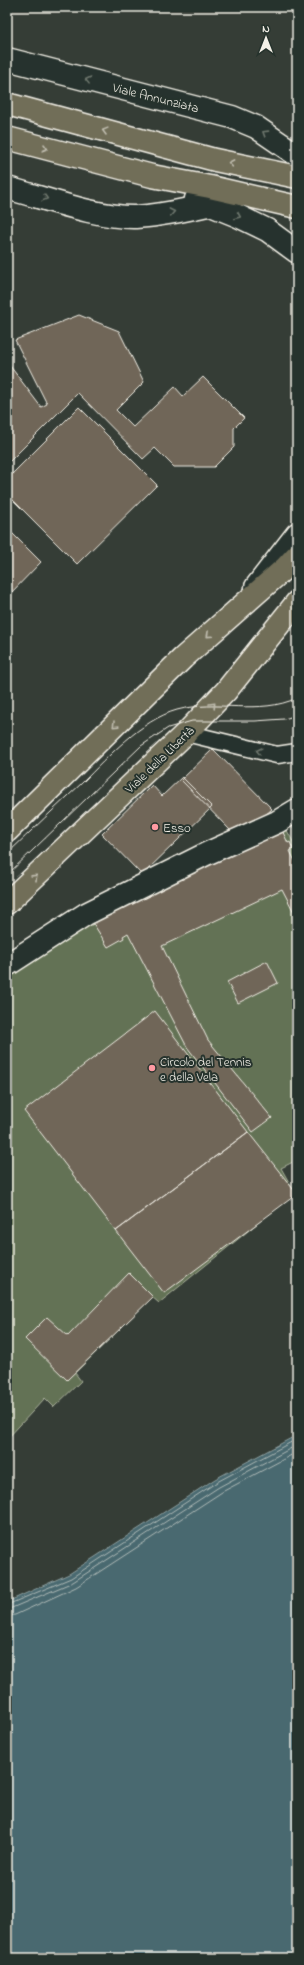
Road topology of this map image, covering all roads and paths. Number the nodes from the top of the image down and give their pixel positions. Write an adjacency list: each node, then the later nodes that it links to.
1 (7, 59): 4 (street, Viale Annunziata, one-way to 1)
2 (7, 104): 6 (main road, one-way to 2)
3 (7, 138): 5 (main road, one-way to 5)
4 (297, 155)
5 (152, 176): 8 (street); 9 (main road)
6 (297, 176)
7 (7, 188): 8 (street, one-way to 8)
8 (208, 205): 10 (street, one-way to 10)
9 (297, 207)
10 (297, 252)
11 (297, 534): 14 (street)
12 (297, 555): 14 (main road)
13 (297, 602): 15 (main road, Viale della Libertà, one-way to 13)
14 (238, 609): 18 (main road, one-way to 18)
15 (186, 733): 16 (lane, one-way to 15); 19 (main road, Viale della Libertà, one-way to 15)
16 (297, 752)
17 (297, 810): 20 (street)
18 (7, 831)
19 (7, 903)
20 (7, 965)

